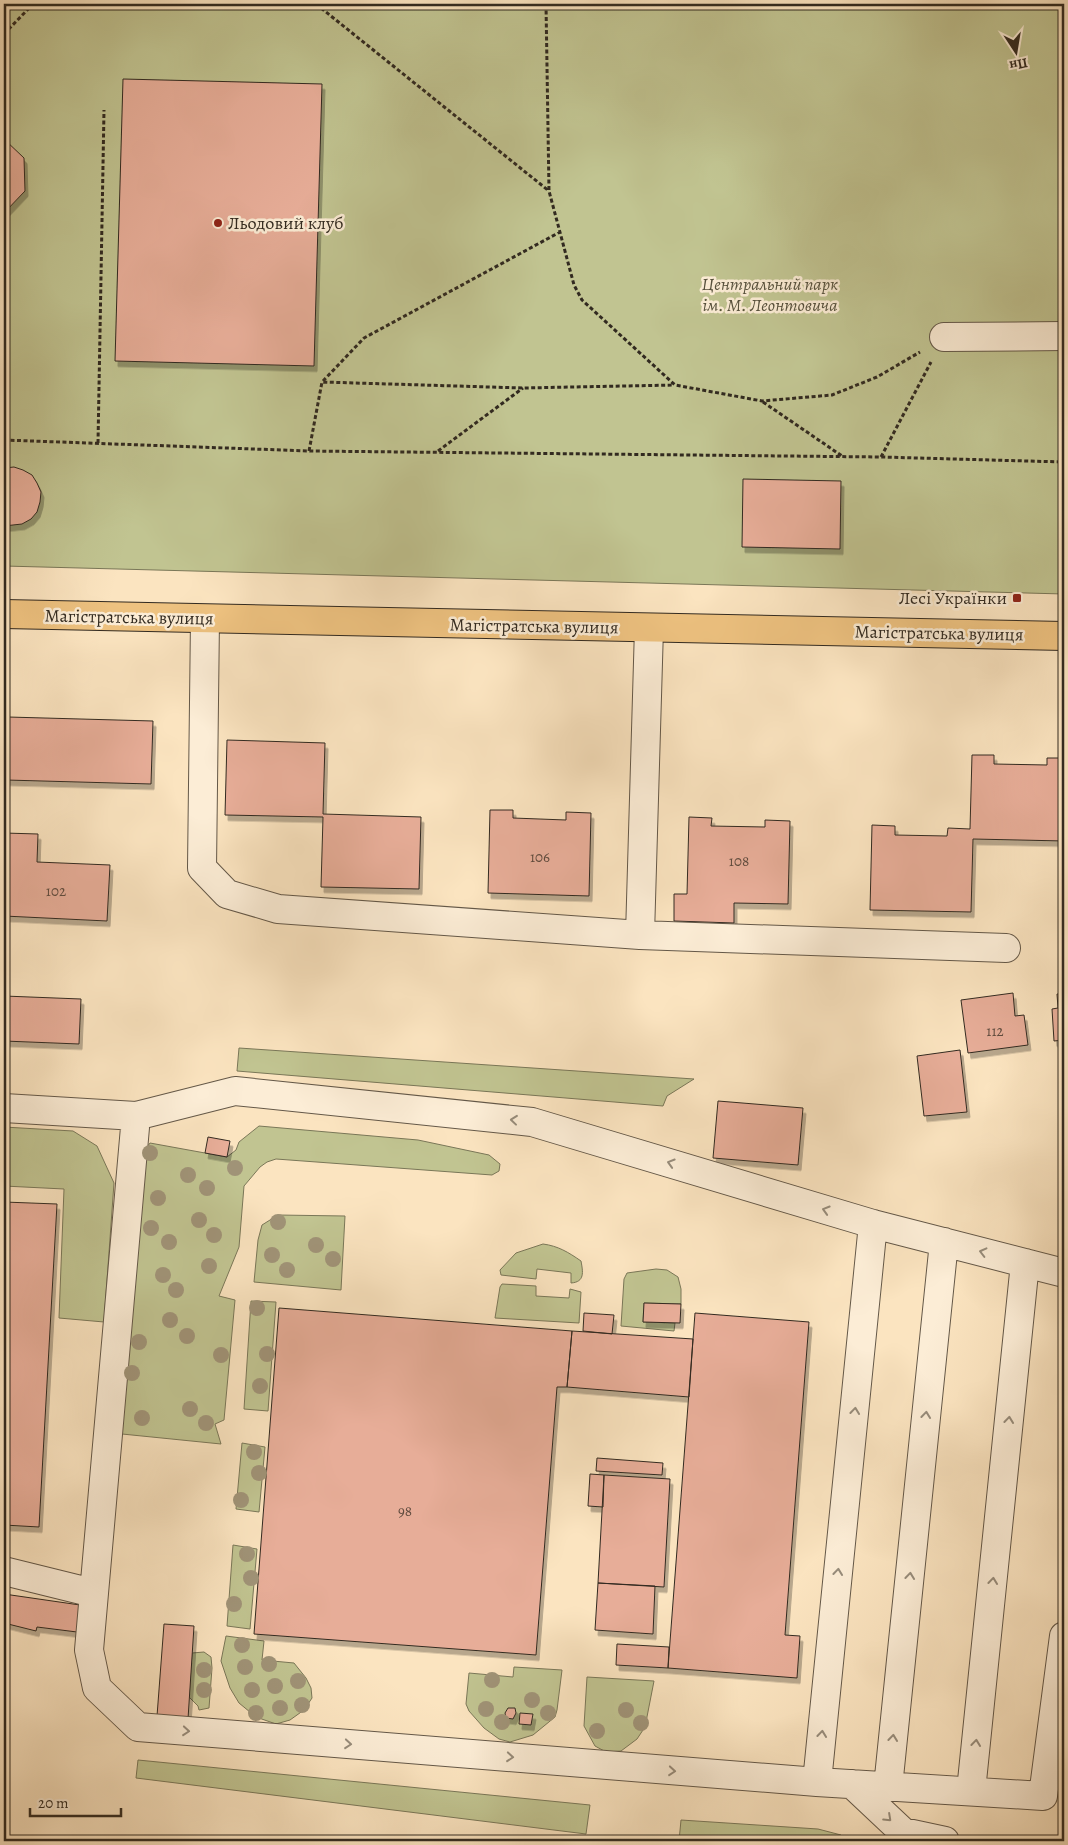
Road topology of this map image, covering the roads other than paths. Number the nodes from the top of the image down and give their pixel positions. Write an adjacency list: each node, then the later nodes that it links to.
1 (1064, 336): 2 (street)
2 (944, 338)
3 (4, 614): 4 (main road, Магістратська вулиця)
4 (205, 619): 5 (main road, Магістратська вулиця); 7 (street)
5 (649, 628): 6 (main road, Магістратська вулиця); 7 (street)
6 (1064, 636)
7 (640, 935): 8 (street)
8 (1006, 948)
9 (4, 1108): 10 (street)
10 (136, 1116): 11 (street, one-way to 10); 16 (street)
11 (873, 1224): 12 (street); 18 (street, one-way to 11)
12 (944, 1242): 13 (street, one-way to 12); 20 (street, one-way to 12)
13 (1025, 1263): 14 (street); 21 (street, one-way to 13)
14 (1064, 1273)
15 (4, 1571): 16 (street)
16 (93, 1593): 18 (street, one-way to 18)
17 (1064, 1636): 21 (street)
18 (817, 1782): 19 (street)
19 (852, 1784): 20 (street); 22 (street, one-way to 22)
20 (888, 1787): 21 (street)
21 (971, 1792)
22 (945, 1841)

